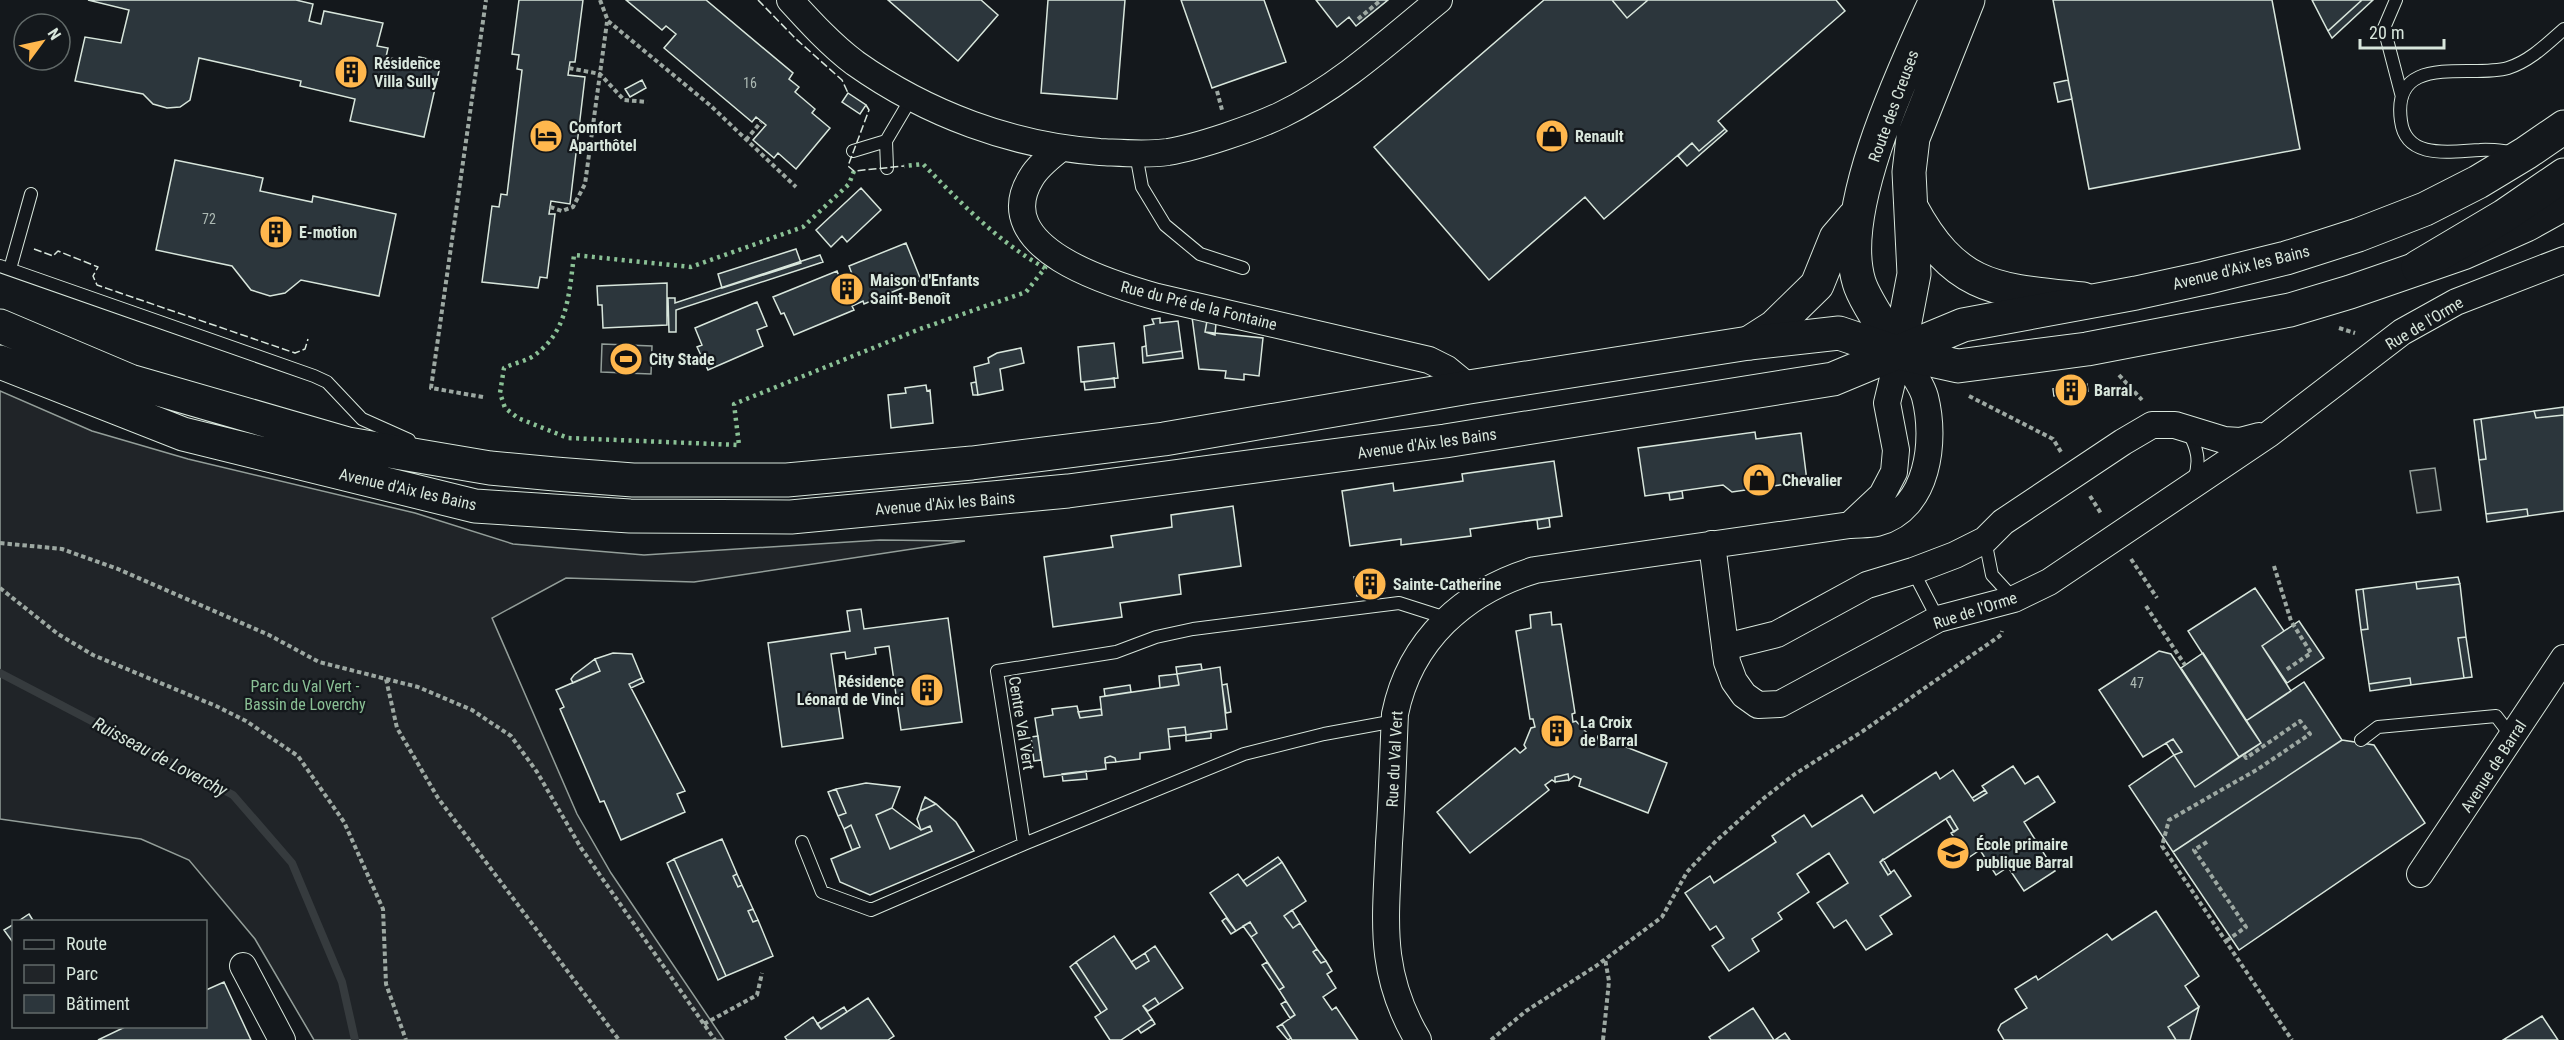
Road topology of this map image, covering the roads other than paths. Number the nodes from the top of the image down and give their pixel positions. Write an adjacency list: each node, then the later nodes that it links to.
1 (790, 0): 7 (street)
2 (1438, 0): 14 (street)
3 (1936, 0): 20 (main road, Route des Creuses)
4 (1968, 0): 18 (main road, Route des Creuses)
5 (2396, 0): 8 (lane)
6 (2564, 29): 8 (lane)
7 (912, 97): 10 (lane); 11 (street)
8 (2402, 97): 13 (lane)
9 (2564, 128): 13 (main road, Avenue d'Aix les Bains)
10 (886, 141): 12 (lane); 15 (lane)
11 (1060, 148): 14 (street); 30 (street, Rue du Pré de la Fontaine)
12 (854, 151)
13 (2526, 153): 25 (main road, Avenue d'Aix les Bains)
14 (1136, 154): 24 (lane)
15 (887, 168)
16 (2564, 175): 22 (main road)
17 (31, 194): 23 (lane)
18 (1910, 204): 25 (main road, Route des Creuses); 28 (main road, Route des Creuses)
19 (2564, 204): 22 (main road, Avenue d'Aix les Bains)
20 (1857, 214): 27 (main road, Route des Creuses); 28 (main road, Route des Creuses)
21 (2564, 260): 32 (street, Rue de l'Orme)
22 (2418, 267): 28 (main road, Avenue d'Aix les Bains)
23 (5, 268): 33 (lane)
24 (1243, 268)
25 (2097, 300): 28 (main road, Avenue d'Aix les Bains)
26 (0, 326): 33 (main road, Avenue d'Aix les Bains)
27 (1749, 343): 28 (main road, Avenue d'Aix les Bains); 30 (main road, Avenue d'Aix les Bains)
28 (1899, 353): 29 (main road, Avenue d'Aix les Bains); 35 (street); 35 (street, Rue du Val Vert)
29 (0, 362)
30 (1469, 387): 33 (main road, Avenue d'Aix les Bains)
31 (2188, 430): 32 (street, Rue de l'Orme); 34 (lane); 36 (street, Rue de l'Orme)
32 (2269, 434): 34 (street, Rue de l'Orme)
33 (490, 468)
34 (2191, 486): 39 (street, Rue de l'Orme)
35 (1850, 525): 37 (street, Rue du Val Vert)
36 (1985, 540): 38 (street, Rue de l'Orme); 39 (lane)
37 (1712, 544): 40 (street, Rue du Val Vert); 42 (street, Rue de l'Orme)
38 (1913, 571): 41 (lane); 42 (street, Rue de l'Orme)
39 (2014, 599): 41 (street, Rue de l'Orme)
40 (1446, 618): 44 (street, Rue du Val Vert); 48 (lane, Centre Val Vert)
41 (1938, 619): 42 (street, Rue de l'Orme)
42 (1725, 647)
43 (2564, 658): 45 (street, Avenue de Barral)
44 (1395, 721): 48 (lane); 52 (street, Rue du Val Vert)
45 (2512, 737): 46 (lane); 49 (street, Avenue de Barral)
46 (2361, 740)
47 (802, 842): 48 (lane)
48 (1024, 844)
49 (2420, 874)
50 (243, 966): 51 (street)
51 (282, 1040)
52 (1418, 1040)

